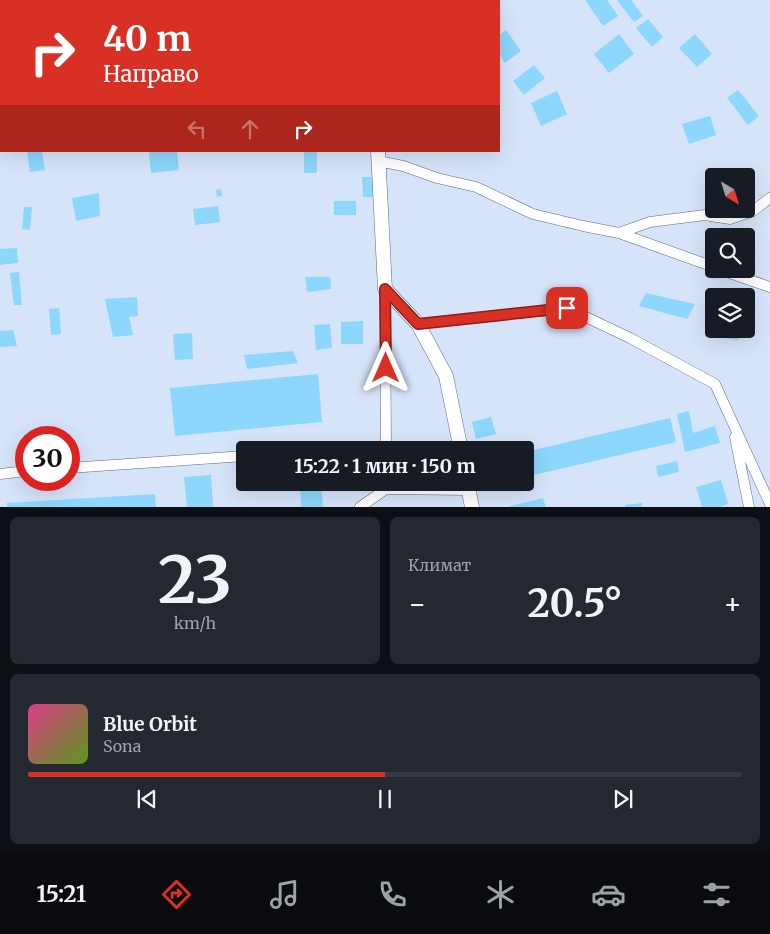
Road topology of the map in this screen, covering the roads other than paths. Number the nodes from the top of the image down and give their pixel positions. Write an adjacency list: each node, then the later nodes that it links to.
1 (378, 156): 3 (street); 7 (street)
2 (770, 198): 3 (street)
3 (618, 233): 4 (street)
4 (705, 264)
5 (744, 278): 6 (street)
6 (770, 287)
7 (385, 289): 8 (street); 10 (street)
8 (418, 324): 9 (street); 11 (street)
9 (730, 415): 18 (street); 21 (street)
10 (386, 441)
11 (459, 441)
12 (236, 457): 13 (street)
13 (80, 467)
14 (15, 473): 15 (street)
15 (0, 474)
16 (380, 491): 19 (street)
17 (469, 491): 20 (street)
18 (770, 504)
19 (360, 506)
20 (472, 506)
21 (749, 506)

